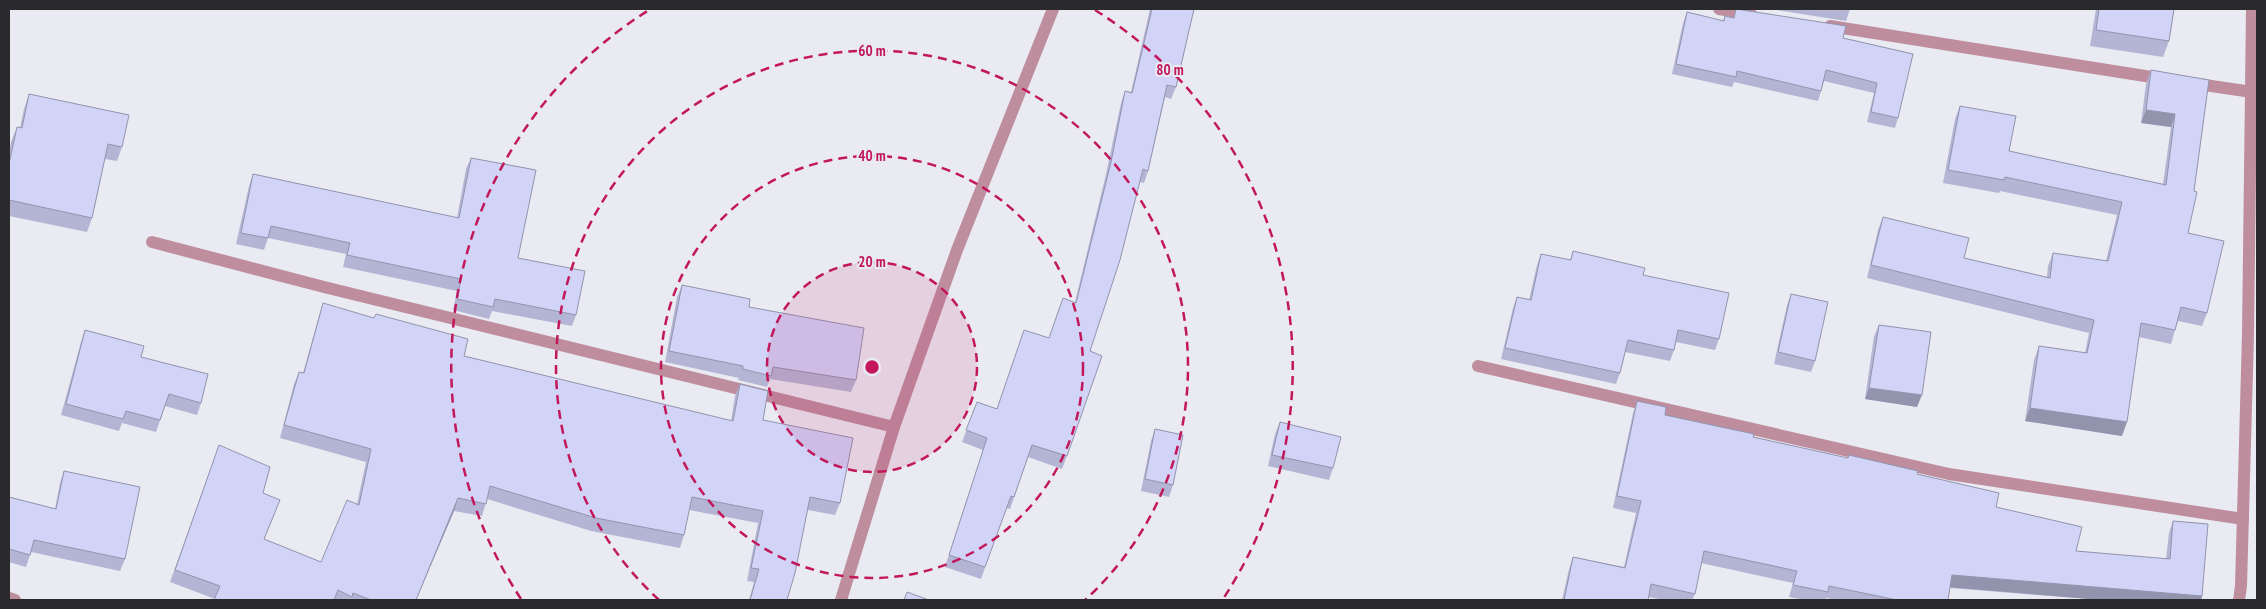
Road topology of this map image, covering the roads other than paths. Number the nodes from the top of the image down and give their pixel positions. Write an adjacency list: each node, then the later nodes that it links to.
1 (1053, 9): 10 (street)
2 (1719, 9): 4 (street)
3 (2252, 9): 6 (street)
4 (1768, 16)
5 (1816, 24): 6 (street)
6 (2252, 92): 8 (street)
7 (152, 242): 10 (street)
8 (2252, 337): 11 (street)
9 (1478, 366): 11 (street)
10 (894, 427): 14 (street)
11 (2243, 520): 15 (street)
12 (9, 598): 13 (street)
13 (15, 600)
14 (841, 600)
15 (2239, 600)

